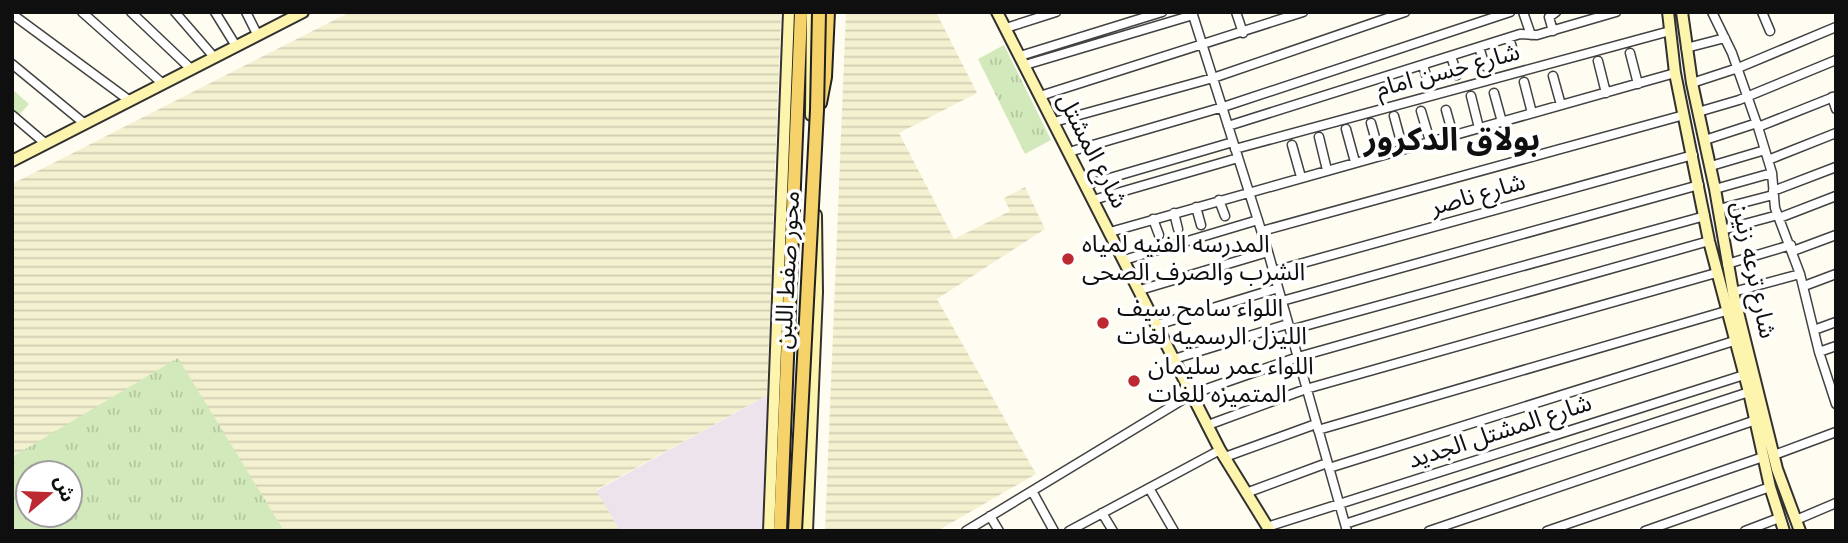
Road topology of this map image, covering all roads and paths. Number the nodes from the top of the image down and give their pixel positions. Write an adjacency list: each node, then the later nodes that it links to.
1 (82, 12): 64 (street)
2 (131, 12): 56 (street)
3 (175, 12): 47 (street)
4 (215, 12): 41 (street)
5 (246, 12): 37 (street)
6 (303, 12): 29 (street)
7 (789, 12): 185 (street)
8 (801, 12): 186 (main road, محور صفط اللبن)
9 (813, 12): 188 (street)
10 (819, 12): 76 (main road, محور صفط اللبن, bridge)
11 (828, 12): 76 (main road, bridge)
12 (998, 12): 32 (street, شارع المشتل)
13 (1056, 12): 32 (street)
14 (1162, 12): 50 (street)
15 (1236, 12): 36 (street)
16 (1267, 12): 30 (street)
17 (1405, 12): 60 (street)
18 (1510, 12): 74 (street)
19 (1523, 12): 38 (street)
20 (1556, 12): 33 (street)
21 (1616, 12): 33 (street)
22 (1668, 12): 34 (street, شارع ترعه زنين)
23 (1682, 12): 44 (street, شارع ترعه زنين)
24 (1712, 12): 40 (street)
25 (1762, 12): 35 (street)
26 (12, 13): 72 (street)
27 (1192, 13): 42 (street); 50 (street)
28 (1301, 13): 30 (street)
29 (288, 16): 37 (street)
30 (1271, 23): 36 (street)
31 (1836, 27): 55 (street)
32 (1006, 28): 50 (street, شارع المشتل)
33 (1553, 31): 38 (street)
34 (1670, 31): 57 (street, شارع ترعه زنين); 100 (street, شارع حسن امام)
35 (1770, 32)
36 (1243, 33): 42 (street)
37 (257, 34): 41 (street)
38 (1531, 35): 39 (street)
39 (1509, 38): 43 (street); 48 (street)
40 (1725, 38): 44 (street); 55 (street)
41 (236, 46): 47 (street)
42 (1204, 46): 60 (street); 68 (street)
43 (1479, 47): 46 (street); 54 (street)
44 (1686, 48): 63 (street, شارع ترعه زنين)
45 (1630, 53): 65 (street)
46 (1451, 56): 53 (street); 58 (street)
47 (214, 57): 56 (street)
48 (1515, 57)
49 (1836, 60): 70 (street)
50 (1022, 61): 68 (street, شارع المشتل)
51 (1598, 61): 67 (street)
52 (12, 64): 87 (street)
53 (1423, 65): 61 (street); 89 (street)
54 (1485, 66)
55 (1738, 68): 63 (street); 70 (street)
56 (191, 69): 64 (street)
57 (1675, 73): 65 (street); 82 (street, شارع ترعه زنين)
58 (1457, 75)
59 (1553, 76): 73 (street)
60 (1213, 78): 74 (street); 84 (street)
61 (1428, 82)
62 (1524, 82): 80 (street)
63 (1692, 83): 79 (street, شارع ترعه زنين)
64 (163, 84): 72 (street)
65 (1638, 84): 67 (street)
66 (1494, 93): 85 (street)
67 (1606, 93): 73 (street)
68 (1040, 96): 84 (street, شارع المشتل)
69 (1471, 96): 90 (street)
70 (1748, 96): 79 (street); 88 (street)
71 (1834, 97): 75 (street); 88 (street)
72 (131, 101): 87 (street)
73 (1561, 105): 80 (street)
74 (1223, 107): 89 (street); 102 (street)
75 (1836, 109)
76 (817, 110): 187 (main road, محور صفط اللبن, bridge)
77 (1446, 110): 93 (street)
78 (1421, 111): 96 (street)
79 (1698, 112): 95 (street, شارع ترعه زنين)
80 (1532, 113): 85 (street)
81 (12, 114): 97 (street)
82 (1684, 115): 104 (street, شارع ترعه زنين); 132 (street)
83 (1394, 116): 99 (street)
84 (1054, 122): 102 (street, شارع المشتل)
85 (1502, 122): 90 (street)
86 (1371, 123): 103 (street)
87 (85, 124): 97 (street)
88 (1757, 125): 95 (street); 101 (street)
89 (1228, 126): 100 (street)
90 (1479, 128): 93 (street)
91 (1346, 129): 107 (street)
92 (1836, 133): 105 (street)
93 (1453, 135): 96 (street)
94 (1319, 137): 110 (street)
95 (1705, 140): 108 (street, شارع ترعه زنين)
96 (1430, 141): 99 (street)
97 (46, 144): 106 (street)
98 (1292, 145): 112 (street)
99 (1403, 149): 103 (street)
100 (1236, 150): 113 (street); 116 (street); 119 (street)
101 (1765, 150): 105 (street); 108 (street)
102 (1069, 152): 113 (street, شارع المشتل)
103 (1380, 155): 107 (street)
104 (1693, 155): 114 (street, شارع ترعه زنين); 141 (street, شارع ناصر)
105 (1768, 160): 111 (street)
106 (12, 161)
107 (1355, 162): 110 (street)
108 (1711, 166): 115 (street, شارع ترعه زنين)
109 (1836, 167): 117 (street)
110 (1327, 170): 112 (street)
111 (1772, 173): 115 (street); 117 (street)
112 (1301, 177): 116 (street)
113 (1086, 185): 119 (street, شارع المشتل)
114 (1699, 185): 125 (street, شارع ترعه زنين); 149 (street)
115 (1715, 189): 122 (street, شارع ترعه زنين)
116 (1248, 192): 120 (street); 128 (street)
117 (1773, 193): 122 (street); 126 (street)
118 (1836, 196): 126 (street)
119 (1093, 200): 133 (street, شارع المشتل)
120 (1219, 200): 121 (street); 124 (street)
121 (1196, 207): 123 (street); 129 (street)
122 (1719, 209): 131 (street, شارع ترعه زنين)
123 (1174, 213): 127 (street); 130 (street)
124 (1225, 216)
125 (1705, 216): 136 (street, شارع ترعه زنين); 153 (street)
126 (1778, 216): 131 (street); 137 (street)
127 (1153, 219): 133 (street); 134 (street)
128 (1258, 220): 132 (street); 139 (street)
129 (1201, 225)
130 (1178, 229)
131 (1722, 230): 140 (street, شارع ترعه زنين)
132 (1262, 231): 138 (street)
133 (1110, 232): 139 (street, شارع المشتل)
134 (1158, 235)
135 (1836, 235): 137 (street)
136 (1709, 242): 142 (street, شارع ترعه زنين); 158 (street)
137 (1792, 248): 140 (street); 143 (street)
138 (1268, 252): 141 (street); 147 (street)
139 (1124, 260): 147 (street, شارع المشتل)
140 (1727, 264): 148 (street, شارع ترعه زنين)
141 (1274, 271): 146 (street)
142 (1716, 273): 150 (street, شارع ترعه زنين); 162 (street)
143 (1800, 274): 145 (street); 148 (street)
144 (1836, 274): 145 (street)
145 (1804, 286): 154 (street)
146 (1279, 288): 149 (street); 152 (street)
147 (1139, 290): 152 (street, شارع المشتل)
148 (1733, 292): 171 (street, شارع ترعه زنين)
149 (1282, 300): 153 (street)
150 (1726, 311): 155 (street, شارع ترعه زنين); 168 (street)
151 (1836, 322): 154 (street)
152 (1157, 325): 159 (street, شارع المشتل)
153 (1289, 327): 158 (street); 159 (street)
154 (1814, 330): 157 (street)
155 (1734, 341): 160 (street, شارع ترعه زنين); 172 (street)
156 (1836, 346): 157 (street)
157 (1819, 352): 161 (street)
158 (1298, 357): 162 (street); 164 (street)
159 (1174, 359): 164 (street, شارع المشتل)
160 (1744, 375): 163 (street, شارع ترعه زنين); 177 (street, شارع المشتل الجديد)
161 (1833, 384): 165 (street)
162 (1306, 389): 167 (street); 168 (street)
163 (1749, 392): 166 (street, شارع ترعه زنين); 183 (street)
164 (1189, 396): 167 (street, شارع المشتل); 175 (street)
165 (1836, 404)
166 (1756, 420): 171 (street, شارع ترعه زنين); 195 (street)
167 (1208, 425): 170 (street, شارع المشتل)
168 (1317, 427): 170 (street); 172 (street)
169 (1836, 432): 171 (street)
170 (1222, 454): 173 (street); 176 (street, شارع المشتل)
171 (1768, 456): 174 (street, شارع ترعه زنين); 182 (street, شارع ترعه زنين); 196 (street)
172 (1328, 465): 176 (street); 177 (street)
173 (1149, 488): 179 (street); 194 (street)
174 (1770, 488): 181 (street, شارع ترعه زنين); 197 (street)
175 (1032, 491): 180 (street); 191 (street)
176 (1246, 493): 184 (street, شارع المشتل)
177 (1339, 503): 183 (street); 184 (street, شارع المشتل الجديد)
178 (1836, 503): 182 (street)
179 (1102, 513): 192 (street); 193 (street)
180 (990, 516): 189 (street); 190 (street)
181 (1779, 519): 198 (street); 199 (street, شارع ترعه زنين)
182 (1798, 525)
183 (1346, 527)
184 (1268, 529)
185 (769, 531)
186 (780, 531)
187 (795, 531)
188 (807, 531)
189 (966, 531)
190 (999, 531)
191 (1055, 531)
192 (1069, 531)
193 (1113, 531)
194 (1174, 531)
195 (1429, 531)
196 (1547, 531)
197 (1645, 531)
198 (1745, 531)
199 (1784, 531)

